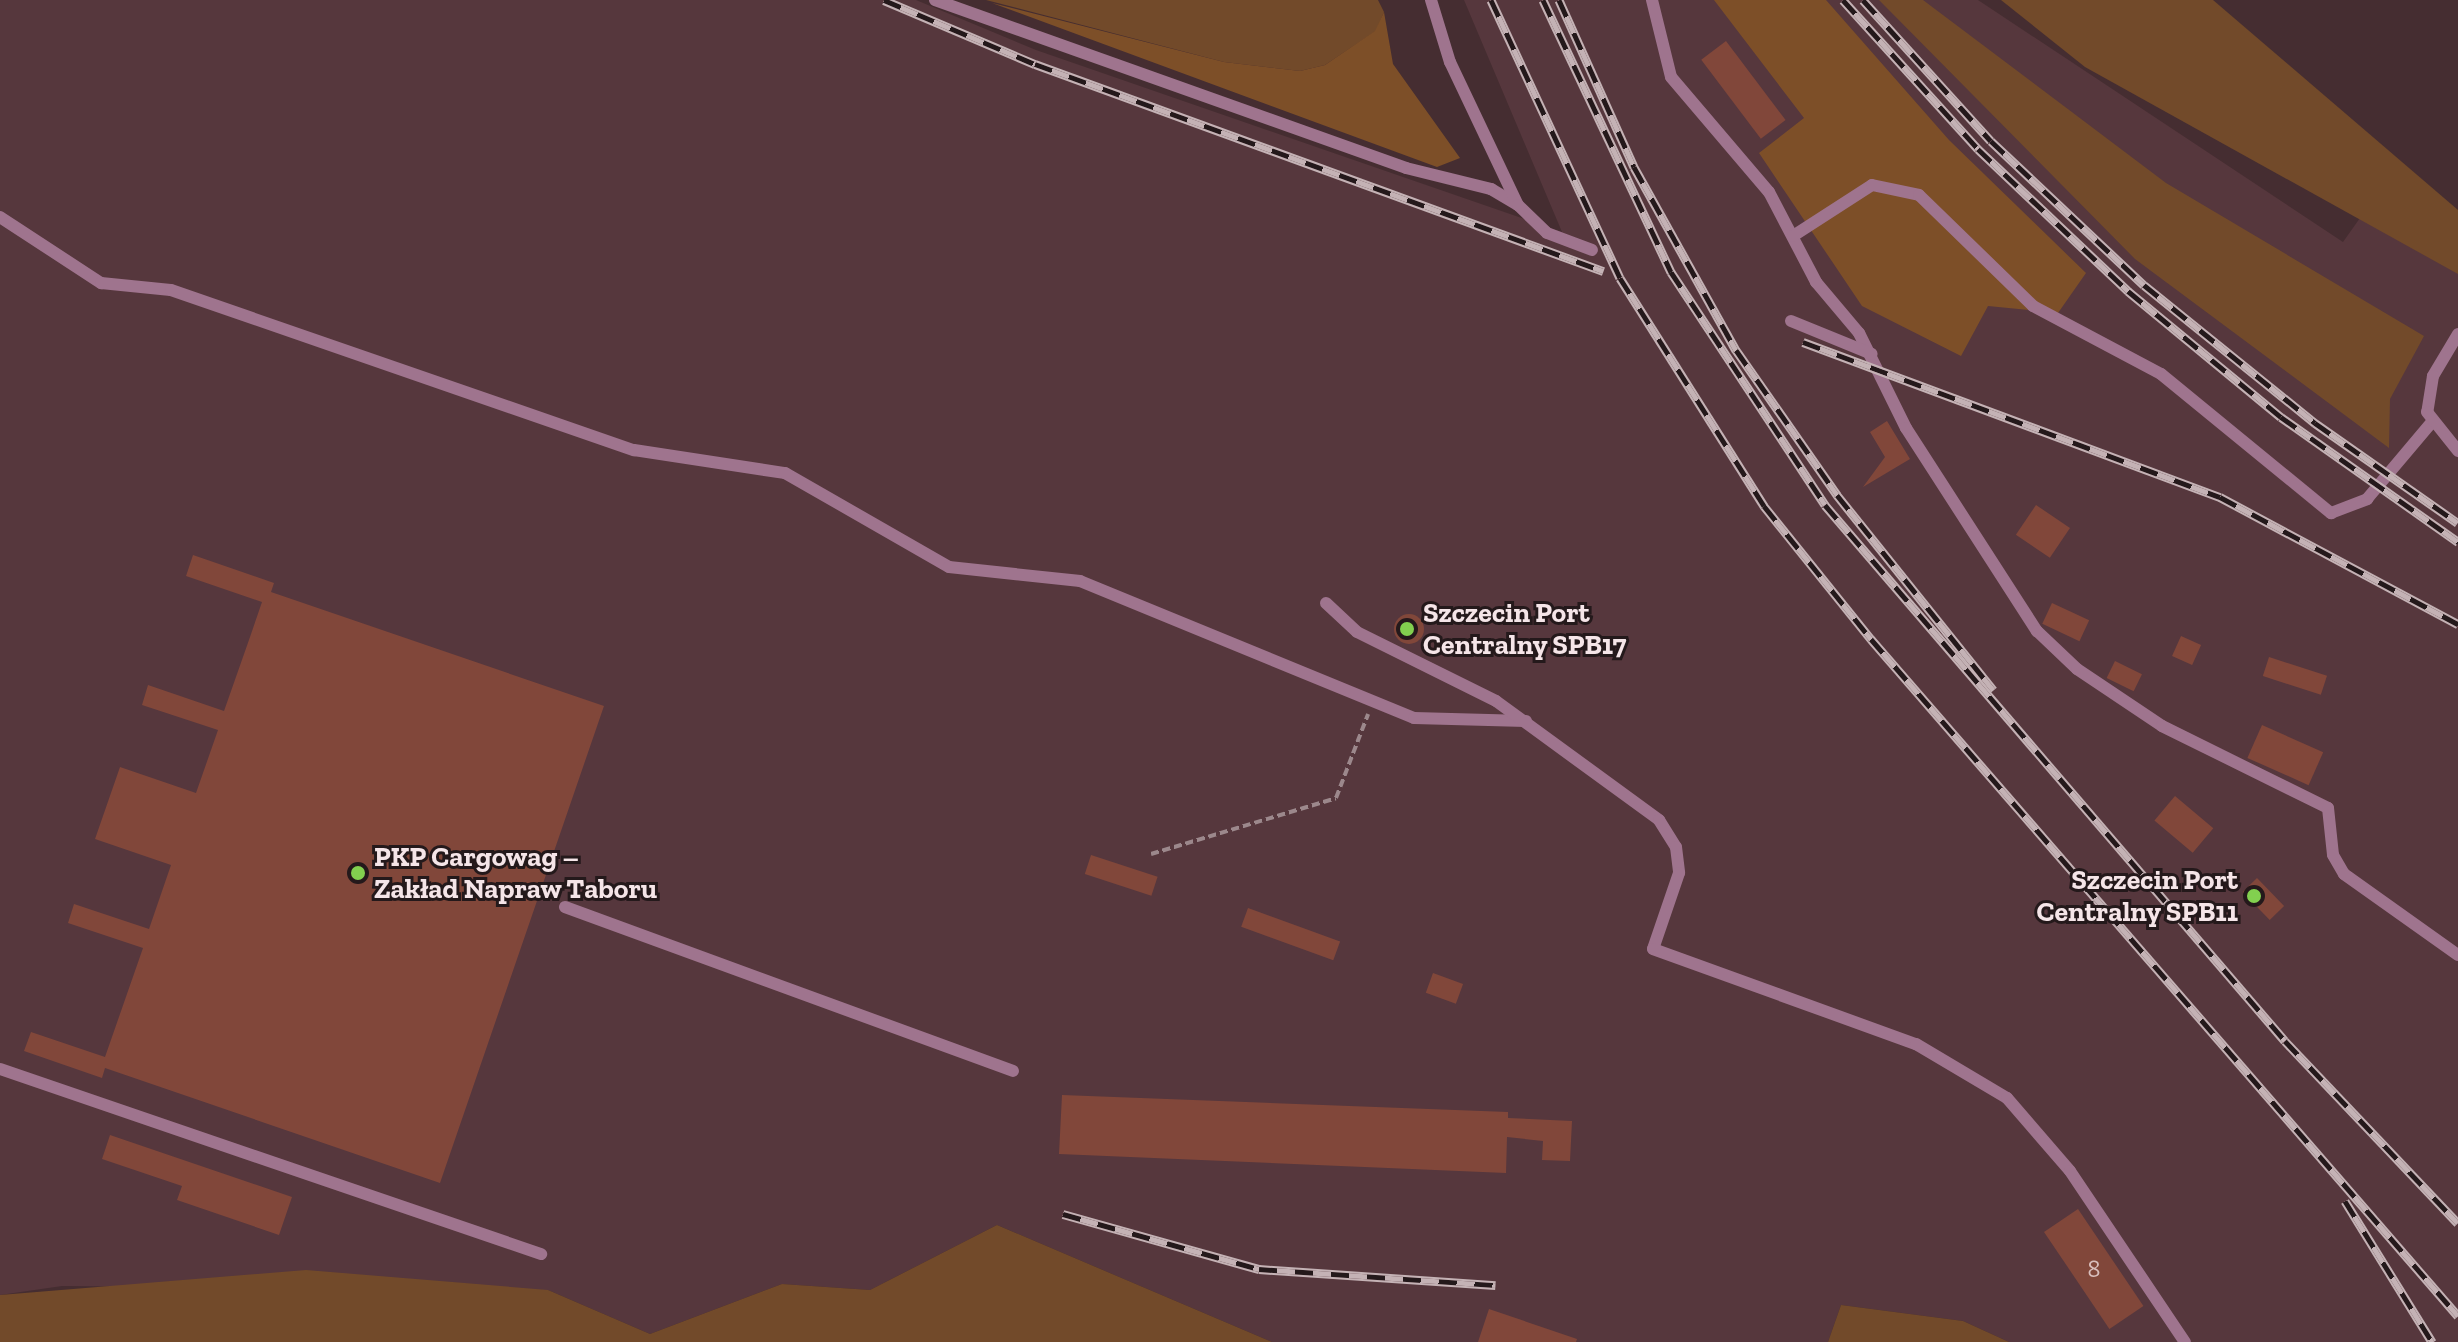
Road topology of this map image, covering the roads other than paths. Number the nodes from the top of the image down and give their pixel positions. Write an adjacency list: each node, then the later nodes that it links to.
1 (935, 0): 4 (lane)
2 (1431, 0): 4 (lane)
3 (1652, 0): 6 (lane)
4 (1518, 205): 7 (lane)
5 (0, 217): 14 (lane)
6 (1793, 236): 10 (lane); 11 (lane)
7 (1592, 250)
8 (1791, 321): 10 (lane)
9 (2458, 334): 11 (lane)
10 (1872, 354): 16 (lane)
11 (2431, 423): 12 (lane)
12 (2458, 451)
13 (1326, 603): 14 (lane)
14 (1526, 721): 20 (lane)
15 (565, 907): 18 (lane)
16 (2458, 955)
17 (0, 1069): 19 (lane)
18 (1013, 1071)
19 (541, 1254)
20 (2185, 1342)

